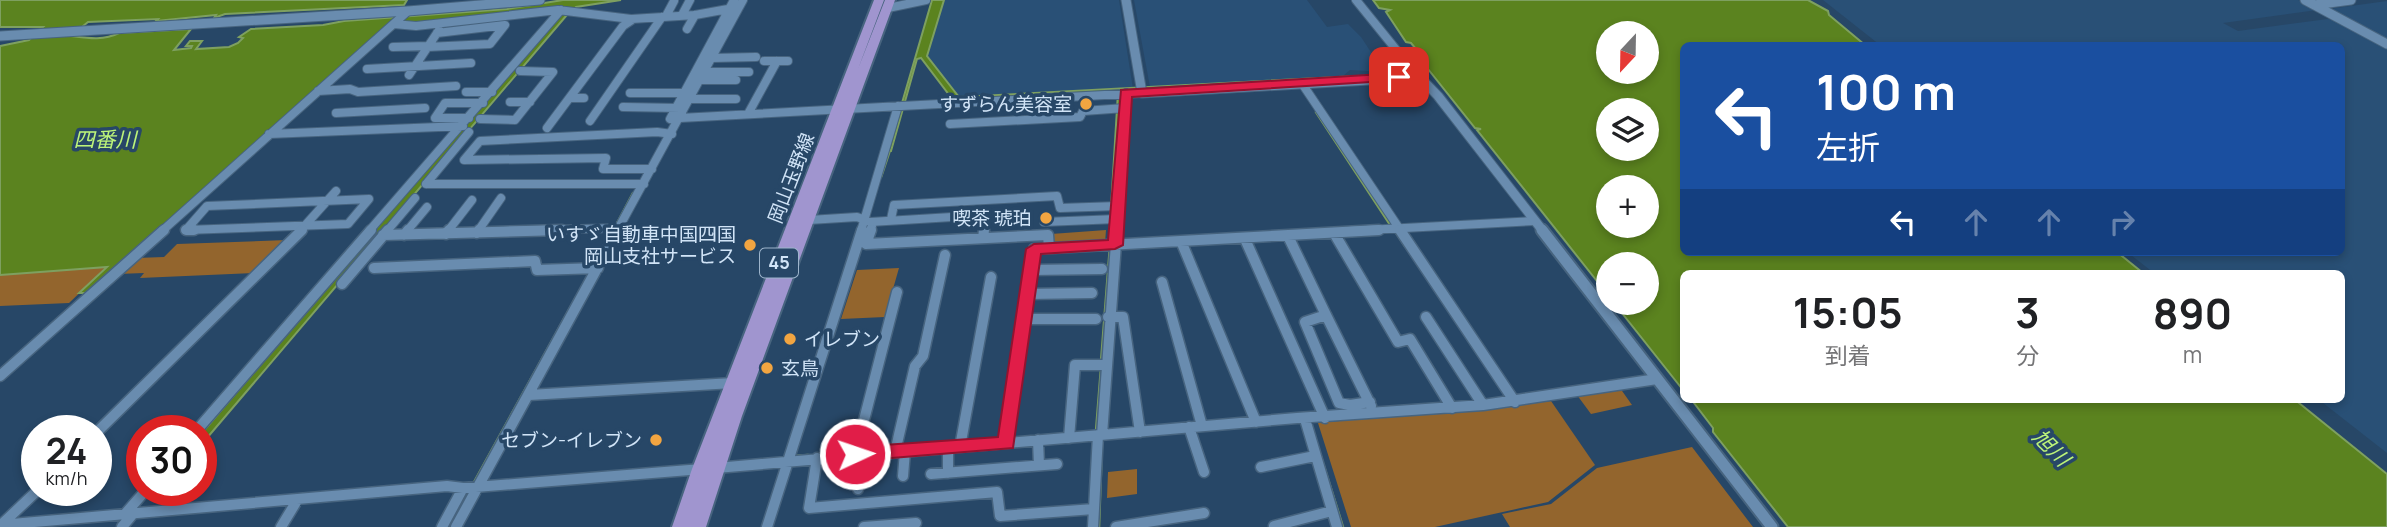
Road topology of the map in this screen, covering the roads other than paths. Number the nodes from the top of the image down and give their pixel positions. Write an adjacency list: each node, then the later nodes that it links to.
1 (540, 0): 13 (street)
2 (690, 0): 14 (street)
3 (926, 0): 9 (street)
4 (1126, 0): 50 (street)
5 (1356, 0): 35 (street)
6 (2305, 0): 11 (street)
7 (2351, 0): 11 (street)
8 (674, 1): 16 (street)
9 (885, 2): 64 (main road, 岡山玉野線 / 45)
10 (735, 5): 15 (street); 29 (street); 51 (street)
11 (2314, 5): 25 (street)
12 (562, 10): 17 (street); 18 (street); 48 (street)
13 (405, 13): 19 (street); 24 (street)
14 (682, 15): 15 (street); 16 (street)
15 (695, 15): 21 (street)
16 (664, 16): 17 (street); 70 (street)
17 (635, 19): 53 (street)
18 (444, 23): 20 (street); 22 (street)
19 (394, 24): 20 (street); 46 (street)
20 (425, 25): 23 (street)
21 (687, 29)
22 (437, 33): 26 (street); 26 (street)
23 (419, 34)
24 (0, 36)
25 (2387, 44)
26 (428, 46): 27 (street); 34 (street)
27 (393, 47)
28 (756, 57): 29 (street)
29 (712, 58): 38 (street)
30 (764, 61): 31 (street)
31 (776, 61): 32 (street); 67 (street)
32 (788, 61)
33 (471, 64): 34 (street)
34 (414, 66): 36 (street); 40 (street)
35 (1412, 68): 41 (street)
36 (367, 69)
37 (520, 71): 57 (street)
38 (704, 72): 39 (street); 42 (street)
39 (749, 72)
40 (409, 75)
41 (1421, 78): 44 (street); 90 (street)
42 (700, 80): 43 (street); 51 (street)
43 (736, 80)
44 (1303, 85): 50 (street); 94 (street)
45 (456, 86): 46 (street)
46 (318, 91): 75 (street)
47 (466, 92): 48 (street)
48 (492, 92): 58 (street)
49 (629, 93): 51 (street)
50 (1142, 93): 52 (street)
51 (689, 94): 55 (street); 62 (street)
52 (1122, 94): 59 (street); 63 (street)
53 (570, 98): 54 (street); 74 (street)
54 (584, 98)
55 (736, 99)
56 (510, 102): 57 (street)
57 (530, 102): 71 (street)
58 (483, 103): 71 (street); 71 (street)
59 (901, 106): 64 (street); 89 (street)
60 (623, 107): 62 (street)
61 (425, 108): 65 (street)
62 (680, 108): 68 (street); 69 (street)
63 (1122, 108): 72 (street); 84 (street)
64 (844, 109): 67 (street); 88 (main road, 岡山玉野線 / 45); 127 (main road, 岡山玉野線 / 45)
65 (406, 110): 66 (street); 73 (street)
66 (336, 113)
67 (748, 114): 68 (street)
68 (680, 118): 76 (street)
69 (670, 119)
70 (590, 121)
71 (470, 124): 73 (street); 78 (street); 134 (street)
72 (950, 124)
73 (393, 128): 75 (street)
74 (547, 128)
75 (270, 134): 125 (street)
76 (668, 134): 77 (street); 77 (street)
77 (648, 169): 78 (street)
78 (640, 184): 93 (street)
79 (336, 191): 83 (street)
80 (415, 198): 98 (street)
81 (501, 198): 95 (street)
82 (472, 200): 97 (street)
83 (327, 201): 92 (street); 92 (street); 92 (street)
84 (1115, 206): 86 (street); 87 (street)
85 (427, 207): 99 (street)
86 (891, 219): 89 (street); 101 (street)
87 (1114, 219): 91 (street); 106 (street)
88 (809, 220): 89 (street); 156 (main road, 岡山玉野線 / 45)
89 (867, 221): 101 (street); 152 (street)
90 (1535, 221): 94 (street); 126 (street)
91 (1044, 222)
92 (306, 226): 136 (street)
93 (616, 228): 95 (street); 110 (street)
94 (1394, 229): 96 (street); 130 (street)
95 (477, 233): 97 (street)
96 (1334, 233): 100 (street); 131 (street)
97 (442, 234): 99 (street); 104 (street)
98 (383, 235): 99 (street); 115 (street)
99 (403, 235): 105 (street)
100 (1288, 236): 102 (street); 119 (street)
101 (984, 238): 107 (street)
102 (1245, 239): 103 (street); 135 (street)
103 (1181, 241): 106 (street); 137 (street)
104 (432, 243)
105 (395, 245)
106 (1112, 245): 107 (street); 120 (street)
107 (1049, 248): 112 (street)
108 (945, 255): 148 (street)
109 (374, 268): 110 (street)
110 (594, 268): 128 (street)
111 (1102, 269): 112 (street)
112 (1031, 270): 117 (street)
113 (991, 278): 146 (street)
114 (1162, 282): 139 (street)
115 (342, 284)
116 (897, 292): 149 (street)
117 (1027, 293): 118 (street); 122 (street)
118 (1093, 293)
119 (1326, 316): 132 (street); 133 (street)
120 (1108, 317): 124 (street); 141 (street)
121 (1426, 317): 129 (street)
122 (1024, 319): 123 (street); 144 (street)
123 (1096, 319)
124 (1102, 365): 142 (street); 143 (street)
125 (0, 376)
126 (1657, 379): 130 (street); 185 (street)
127 (733, 383): 128 (street); 156 (main road, 岡山玉野線 / 45)
128 (529, 395): 161 (street)
129 (1482, 402): 130 (street); 131 (street)
130 (1515, 402)
131 (1451, 405): 132 (street)
132 (1372, 409): 133 (street)
133 (1351, 411): 135 (street)
134 (210, 415)
135 (1323, 415): 138 (street)
136 (112, 417)
137 (1255, 419): 138 (street); 139 (street)
138 (1305, 419): 150 (street)
139 (1202, 424): 140 (street)
140 (1189, 427): 141 (street); 157 (street)
141 (1139, 429): 142 (street)
142 (1101, 433): 143 (street); 166 (street)
143 (1069, 434): 145 (street)
144 (1006, 440): 145 (street); 146 (street)
145 (1038, 440): 154 (street)
146 (960, 444): 147 (street)
147 (948, 447): 148 (street); 158 (street)
148 (898, 450): 149 (street); 160 (street)
149 (857, 453): 151 (street); 162 (street)
150 (1315, 456): 155 (street); 167 (street)
151 (817, 458): 152 (street); 166 (street)
152 (787, 461): 156 (street); 180 (street)
153 (1057, 464): 154 (street)
154 (1039, 465): 158 (street)
155 (1261, 467)
156 (708, 469): 161 (street); 178 (main road, 岡山玉野線 / 45); 179 (main road, 岡山玉野線 / 45)
157 (1204, 472)
158 (948, 473): 159 (street)
159 (931, 474)
160 (903, 476)
161 (470, 488): 163 (street); 176 (street); 177 (street)
162 (858, 489)
163 (298, 499): 169 (street); 175 (street)
164 (21, 506): 171 (street)
165 (138, 506): 169 (street)
166 (1094, 509): 182 (street)
167 (1332, 511): 173 (street); 184 (street)
168 (1204, 513): 183 (street)
169 (134, 514): 172 (street); 174 (street)
170 (916, 523): 181 (street)
171 (2, 524): 172 (street)
172 (27, 524)
173 (1274, 526)
174 (122, 527)
175 (281, 527)
176 (442, 527)
177 (456, 527)
178 (681, 527)
179 (697, 527)
180 (767, 527)
181 (864, 527)
182 (1093, 527)
183 (1116, 527)
184 (1337, 527)
185 (1772, 527)

